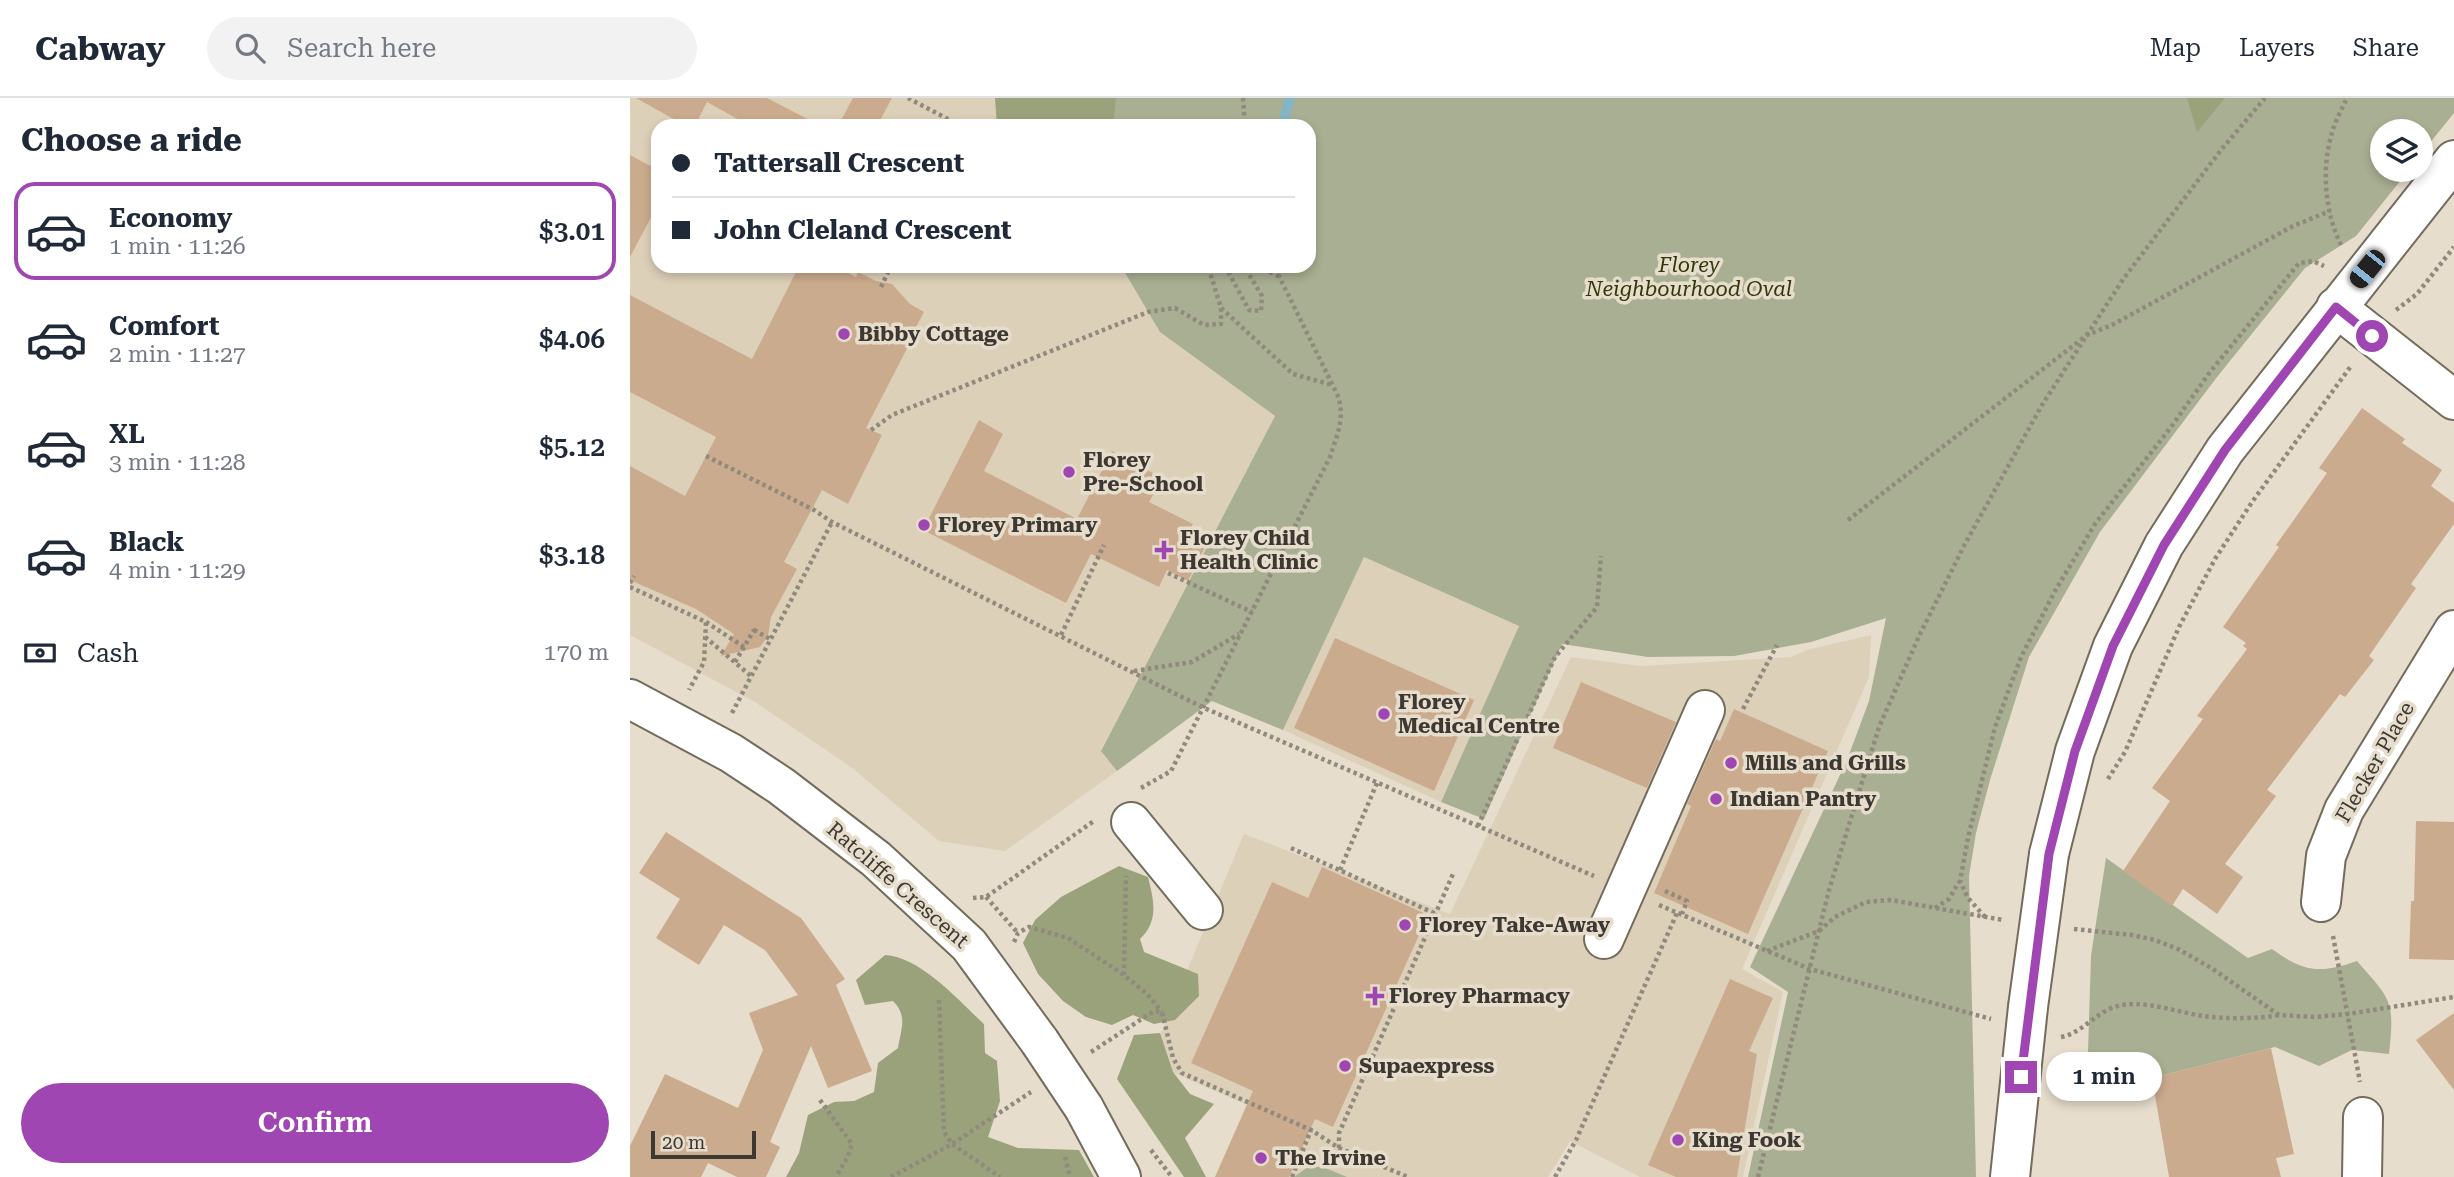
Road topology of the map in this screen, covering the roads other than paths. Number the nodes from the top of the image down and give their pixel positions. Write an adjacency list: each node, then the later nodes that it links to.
1 (2454, 160): 2 (street)
2 (2336, 307): 3 (street); 12 (street, bridge)
3 (2454, 400)
4 (2454, 630): 8 (street, Flecker Place)
5 (630, 699): 13 (street, Ratcliffe Crescent, bridge)
6 (1705, 709): 10 (street)
7 (1122, 810): 9 (street)
8 (2321, 902)
9 (1203, 910)
10 (1604, 939)
11 (2363, 1117): 14 (street)
12 (2010, 1176)
13 (1121, 1177)
14 (2362, 1177)

